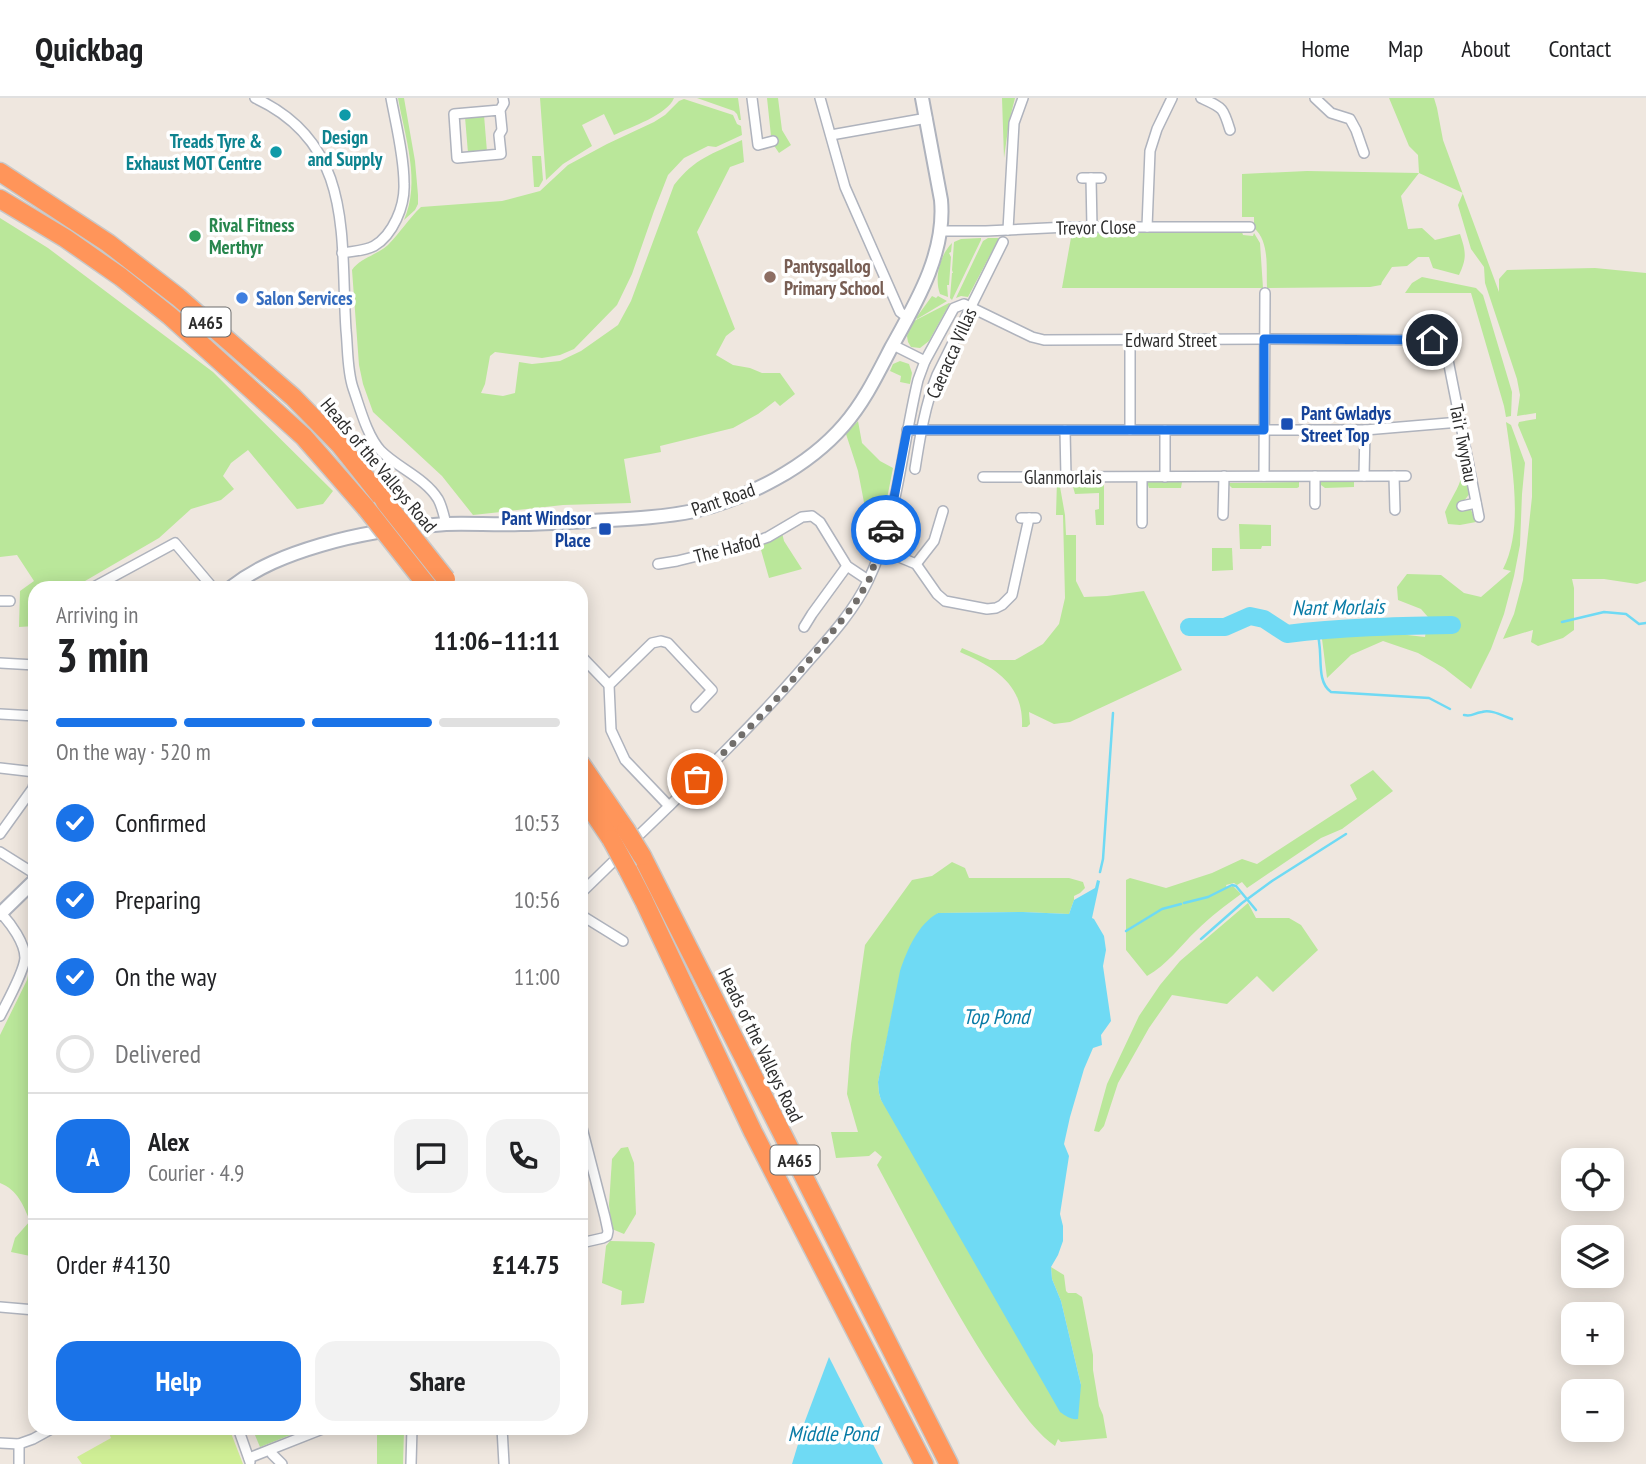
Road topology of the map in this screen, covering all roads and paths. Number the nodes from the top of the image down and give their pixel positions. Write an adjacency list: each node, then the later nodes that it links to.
1 (256, 98): 26 (street)
2 (391, 98): 26 (street)
3 (503, 98): 11 (street)
4 (752, 98): 15 (street)
5 (820, 98): 14 (street)
6 (922, 98): 12 (street, Pant Road)
7 (1023, 98): 23 (street)
8 (1172, 98): 21 (street)
9 (1200, 98): 13 (street)
10 (1315, 98): 16 (street)
11 (500, 110): 11 (street)
12 (927, 118): 14 (street); 24 (street, Pant Road)
13 (1230, 130)
14 (831, 135): 29 (street)
15 (773, 141)
16 (1364, 153)
17 (0, 172): 73 (highway, Heads of the Valleys Road / A465, bridge)
18 (1091, 178): 20 (street)
19 (0, 199): 72 (highway, Heads of the Valleys Road / A465, bridge)
20 (1092, 227): 21 (street, Trevor Close); 23 (street, Trevor Close)
21 (1147, 227): 22 (street, Trevor Close)
22 (1250, 227)
23 (1008, 230): 24 (street, Trevor Close)
24 (942, 231): 29 (street, Pant Road)
25 (1003, 242): 28 (street, Caeracca Villas)
26 (342, 253): 63 (street)
27 (1265, 293): 30 (street)
28 (971, 307): 32 (street, Edward Street); 34 (street, Edward Street); 37 (street, Caeracca Villas)
29 (908, 318): 33 (street, Pant Road)
30 (1264, 339): 31 (street, Edward Street); 32 (street, Edward Street); 41 (street)
31 (1397, 339): 35 (street, Tai'r Twynau)
32 (1130, 340): 39 (street)
33 (893, 345): 34 (street); 63 (street, Pant Road)
34 (925, 361): 36 (street)
35 (1460, 422): 42 (street); 54 (street, Tai'r Twynau)
36 (907, 430): 37 (street); 64 (street)
37 (922, 430): 38 (street); 43 (street, Caeracca Villas)
38 (1065, 430): 39 (street); 50 (street)
39 (1130, 430): 40 (street)
40 (1165, 430): 41 (street); 51 (street)
41 (1264, 430): 42 (street); 45 (street)
42 (1364, 430): 47 (street)
43 (915, 469)
44 (1224, 476): 45 (street, Glanmorlais); 51 (street, Glanmorlais); 59 (street)
45 (1264, 476): 46 (street, Glanmorlais)
46 (1315, 476): 47 (street, Glanmorlais); 55 (street)
47 (1364, 476): 52 (street, Glanmorlais)
48 (1406, 476): 52 (street, Glanmorlais)
49 (983, 477): 50 (street, Glanmorlais)
50 (1066, 477): 53 (street, Glanmorlais)
51 (1165, 477): 53 (street, Glanmorlais)
52 (1394, 477): 57 (street)
53 (1142, 478): 62 (street)
54 (1476, 503): 56 (street, Tai'r Twynau); 60 (street, Tai'r Twynau)
55 (1315, 504)
56 (1462, 506)
57 (1395, 510)
58 (943, 511): 66 (street)
59 (1223, 515)
60 (1479, 517)
61 (1029, 518): 66 (street)
62 (1142, 523)
63 (446, 524): 71 (street, Pant Road)
64 (880, 549): 66 (street); 68 (street)
65 (658, 564): 67 (street, The Hafod)
66 (916, 564)
67 (847, 566): 68 (street, The Hafod); 74 (street)
68 (869, 580): 87 (street)
69 (105, 581): 70 (street)
70 (207, 581)
71 (244, 581)
72 (438, 581)
73 (439, 581)
74 (804, 627)
75 (0, 663): 77 (street)
76 (588, 663): 78 (street)
77 (28, 665)
78 (609, 685): 79 (street); 87 (street)
79 (696, 707)
80 (0, 714): 81 (street)
81 (28, 716)
82 (0, 768): 83 (street)
83 (28, 771)
84 (588, 777): 89 (highway, Heads of the Valleys Road / A465)
85 (28, 795): 88 (street)
86 (588, 802): 89 (highway, Heads of the Valleys Road / A465)
87 (669, 806): 92 (street)
88 (0, 834)
89 (618, 834): 115 (highway, Heads of the Valleys Road / A465, bridge); 116 (highway, Heads of the Valleys Road / A465, bridge)
90 (0, 852): 91 (street)
91 (28, 870)
92 (588, 886)
93 (28, 887): 94 (street)
94 (0, 914): 97 (street)
95 (588, 919): 96 (street)
96 (623, 941)
97 (0, 1016)
98 (588, 1150): 99 (street)
99 (588, 1241)
100 (0, 1307): 101 (street)
101 (28, 1309)
102 (40, 1435): 108 (street)
103 (241, 1435): 110 (street)
104 (308, 1435): 109 (street)
105 (412, 1435): 113 (street)
106 (502, 1435): 114 (street)
107 (0, 1443): 108 (street)
108 (19, 1444): 111 (street)
109 (270, 1450): 110 (street); 112 (street)
110 (250, 1461)
111 (19, 1464)
112 (282, 1464)
113 (411, 1464)
114 (504, 1464)
115 (924, 1464)
116 (949, 1464)

